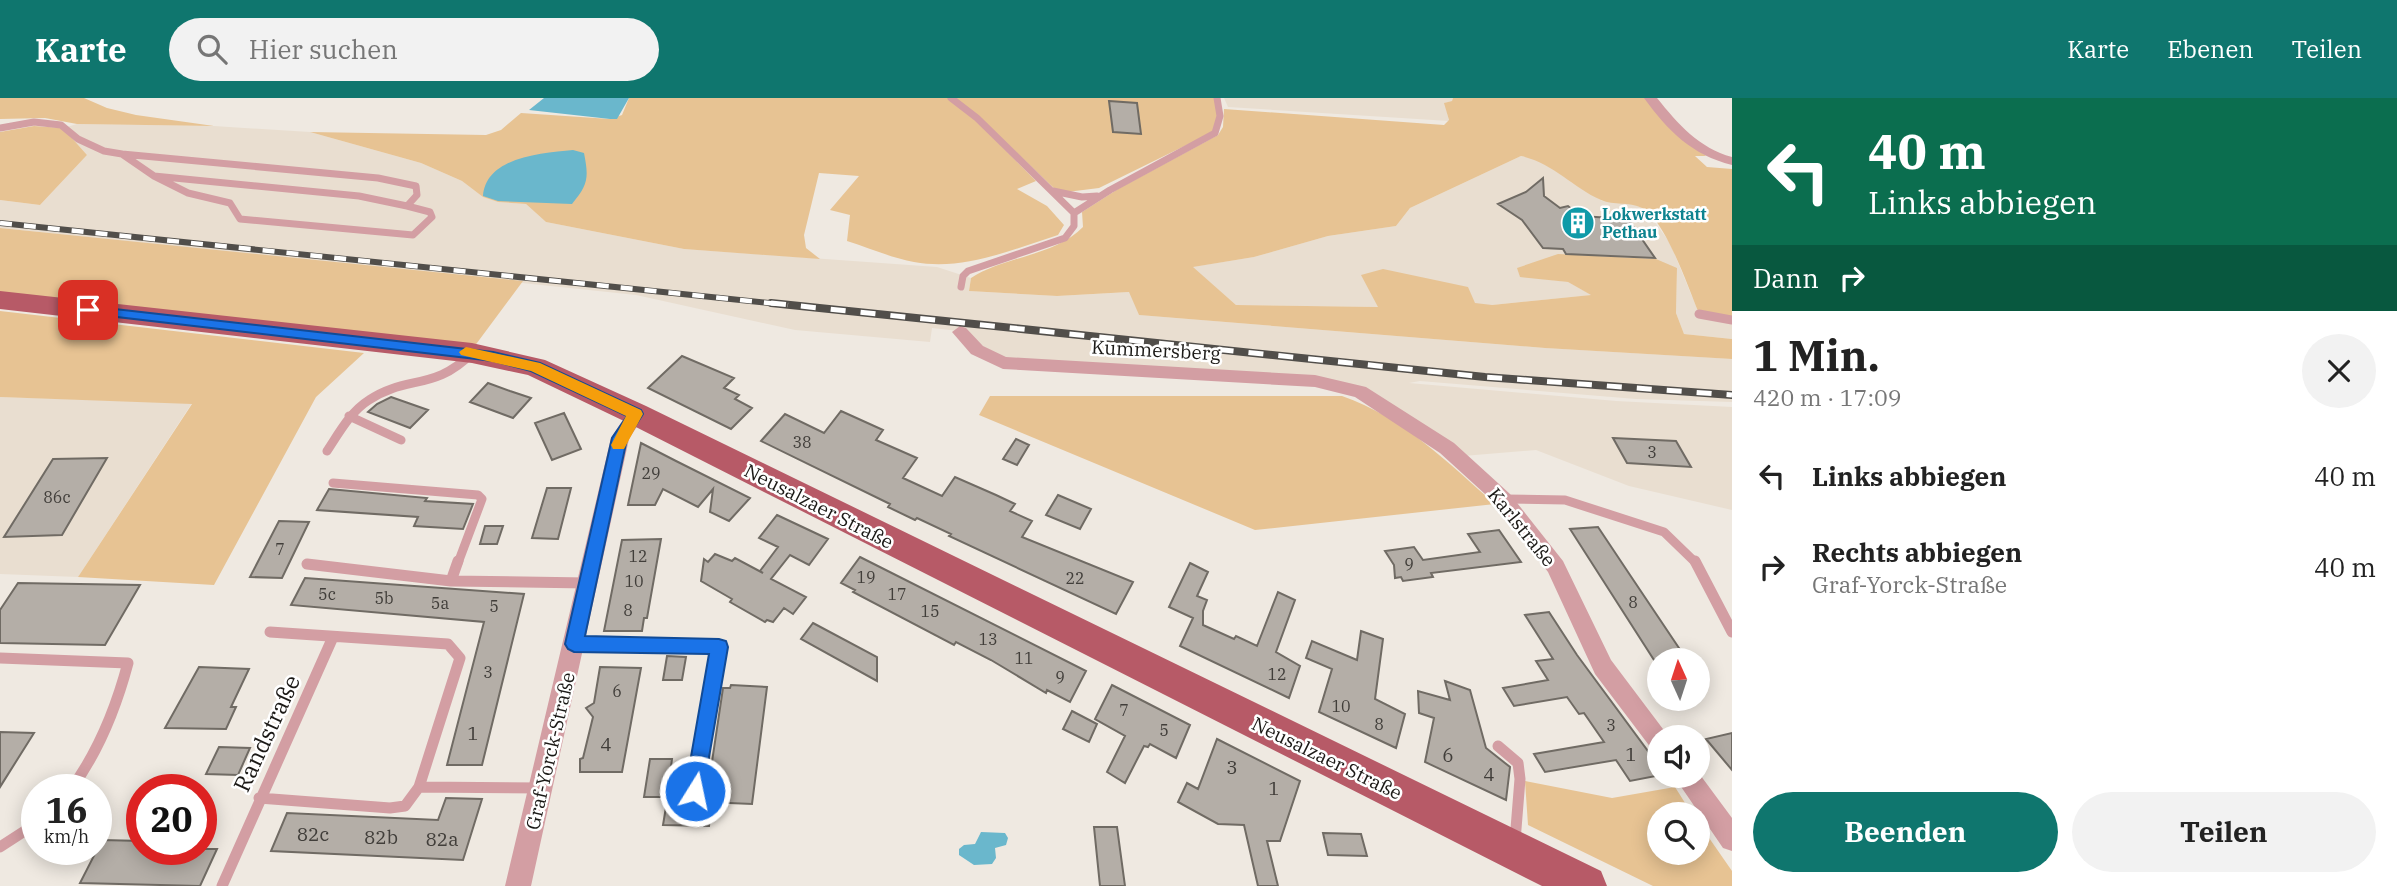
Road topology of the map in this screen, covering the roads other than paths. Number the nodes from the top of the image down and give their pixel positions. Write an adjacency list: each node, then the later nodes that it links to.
1 (951, 98): 8 (lane)
2 (1217, 98): 9 (lane)
3 (1650, 98): 6 (street)
4 (0, 128): 5 (lane)
5 (122, 154): 7 (lane); 10 (lane)
6 (1732, 162)
7 (153, 176): 10 (lane); 10 (lane)
8 (1053, 191): 9 (lane); 11 (lane)
9 (1101, 195): 11 (lane)
10 (407, 206)
11 (1074, 213): 12 (lane)
12 (961, 287)
13 (0, 300): 17 (main road, Neusalzaer Straße)
14 (1699, 314): 15 (lane)
15 (1732, 320)
16 (960, 332): 18 (street, Kummersberg)
17 (472, 353): 19 (main road, Neusalzaer Straße); 20 (lane)
18 (1360, 392): 24 (street, Karlstraße)
19 (636, 414): 27 (street, Graf-Yorck-Straße); 44 (main road, Neusalzaer Straße)
20 (349, 416): 21 (lane); 22 (lane)
21 (401, 440)
22 (327, 451)
23 (333, 483): 26 (lane)
24 (1503, 499): 29 (lane); 33 (street, Karlstraße)
25 (307, 564): 26 (lane)
26 (451, 581): 27 (lane)
27 (587, 583): 31 (street, Graf-Yorck-Straße)
28 (270, 632): 30 (lane)
29 (1732, 632)
30 (334, 637): 36 (lane); 40 (lane, Randstraße)
31 (574, 644): 37 (street, Graf-Yorck-Straße); 39 (lane)
32 (0, 659): 35 (lane)
33 (1647, 725)
34 (1498, 746): 44 (lane)
35 (80, 774)
36 (419, 788): 37 (lane); 40 (lane)
37 (542, 788): 46 (street, Graf-Yorck-Straße)
38 (1695, 788): 42 (street)
39 (695, 791)
40 (259, 797): 45 (lane, Randstraße)
41 (21, 833): 43 (lane)
42 (1732, 839)
43 (0, 847)
44 (1513, 850): 47 (main road, Neusalzaer Straße)
45 (222, 886)
46 (518, 886)
47 (1586, 886)

